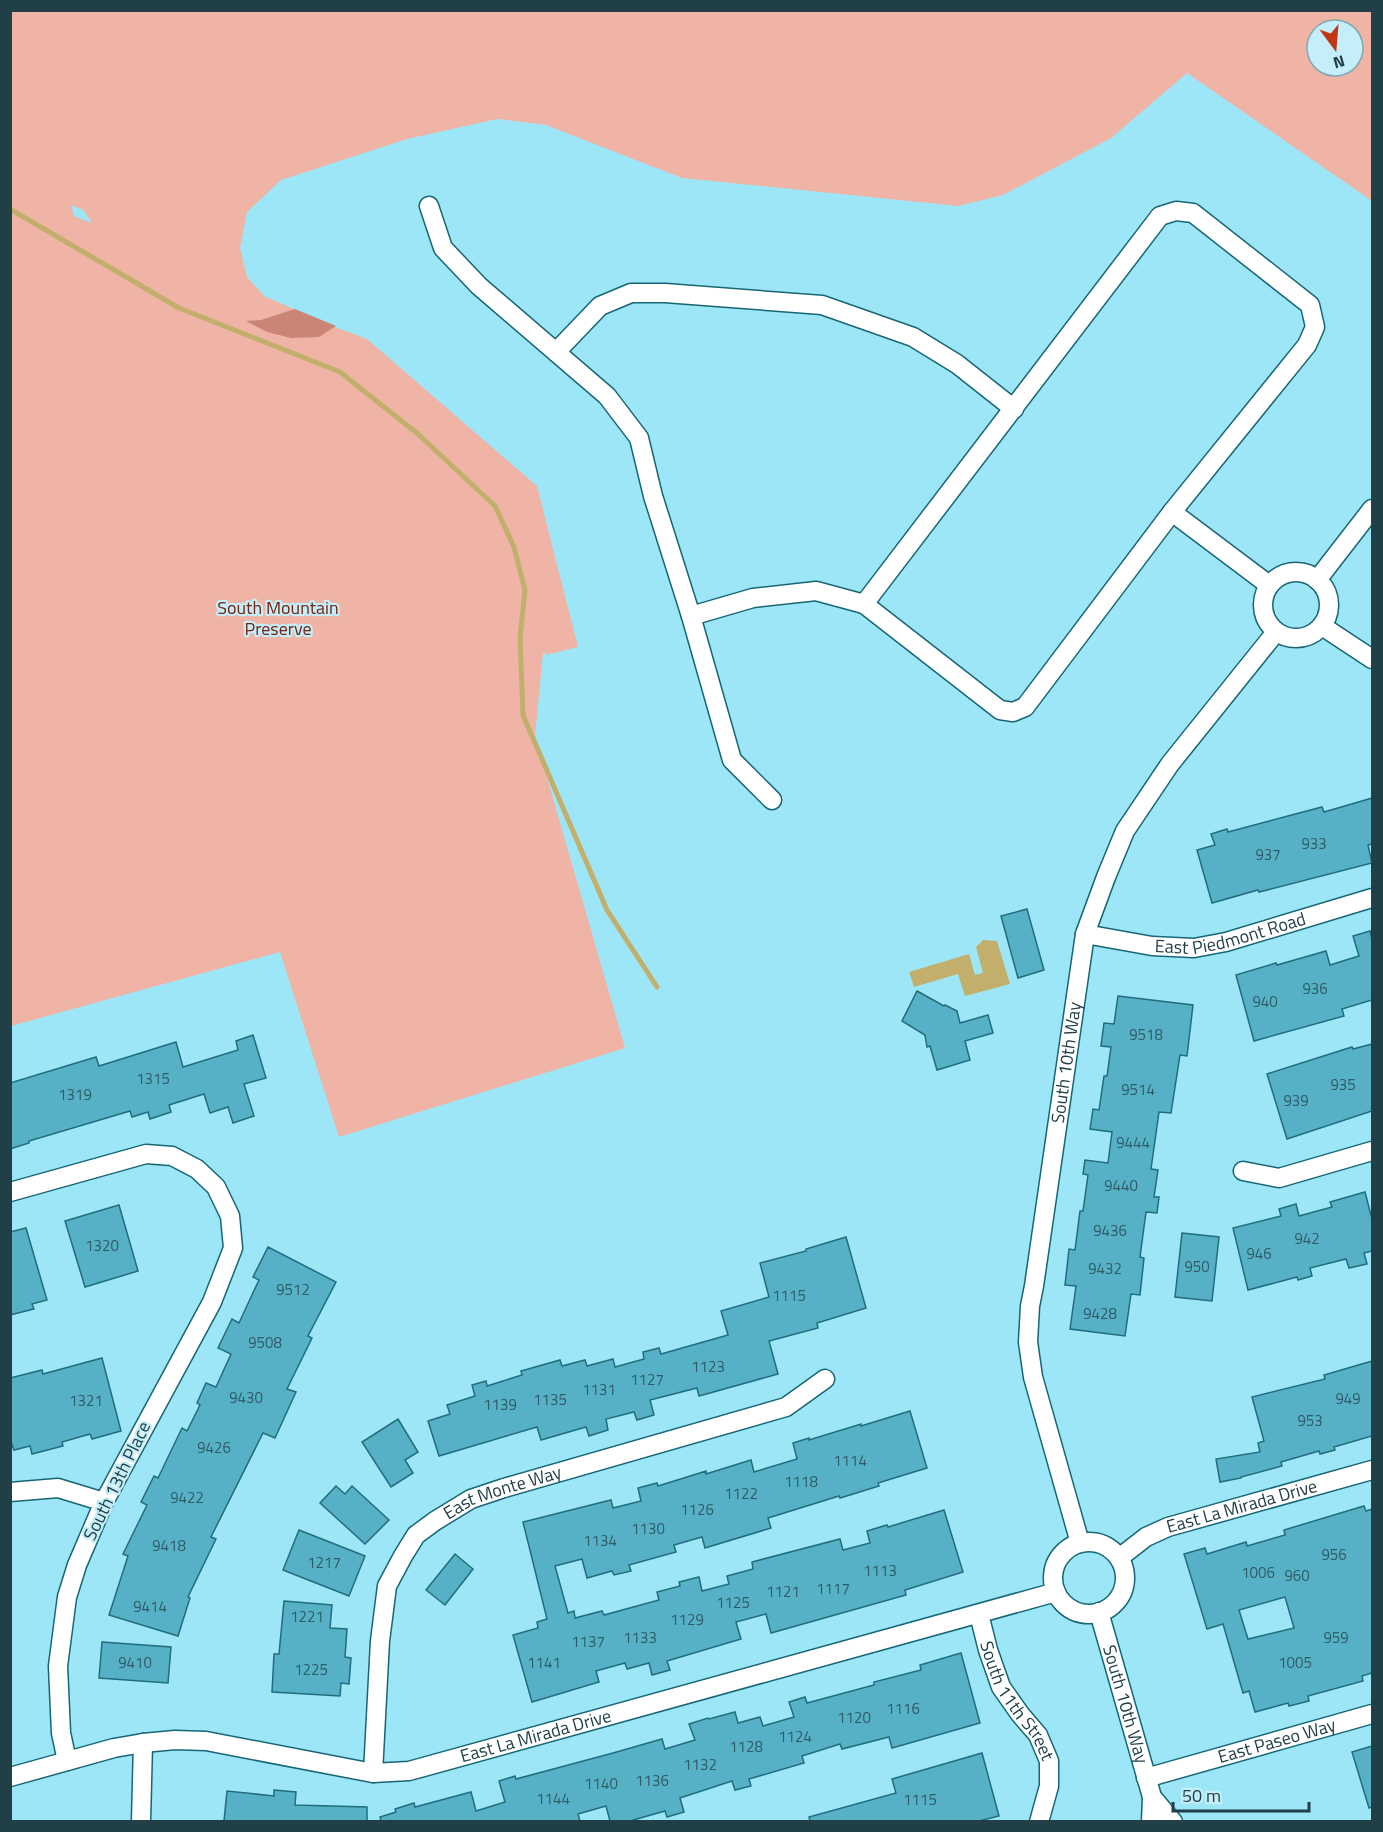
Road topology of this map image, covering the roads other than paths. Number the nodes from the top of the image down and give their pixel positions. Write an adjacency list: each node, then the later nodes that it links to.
1 (429, 206): 2 (street)
2 (556, 352): 3 (street); 9 (street)
3 (1014, 409): 5 (street); 8 (street)
4 (1372, 509): 6 (street)
5 (1172, 512): 7 (street); 8 (street)
6 (1317, 580): 7 (street); 10 (street)
7 (1269, 585): 11 (street)
8 (864, 604): 9 (street)
9 (691, 616): 13 (street)
10 (1322, 626): 11 (street); 12 (street)
11 (1276, 632): 15 (street, South 10th Way)
12 (1372, 659)
13 (772, 800)
14 (1372, 898): 15 (street, East Piedmont Road)
15 (1085, 934): 23 (street, South 10th Way)
16 (1372, 1151): 17 (street)
17 (1244, 1171)
18 (10, 1192): 22 (street, South 13th Place)
19 (825, 1379): 31 (street, East Monte Way)
20 (1372, 1470): 24 (street, East La Mirada Drive)
21 (10, 1492): 22 (street)
22 (104, 1502): 30 (street, South 13th Place)
23 (1080, 1543): 24 (street); 25 (street)
24 (1119, 1558): 26 (street)
25 (1056, 1592): 26 (street); 27 (street, East La Mirada Drive)
26 (1100, 1612): 33 (street, South 10th Way)
27 (979, 1614): 31 (street, East La Mirada Drive); 36 (street, South 11th Street)
28 (1372, 1714): 33 (street, East Paseo Way)
29 (143, 1743): 30 (street, East La Mirada Drive); 31 (street, East La Mirada Drive); 35 (street)
30 (68, 1761): 32 (street, East La Mirada Drive)
31 (373, 1773)
32 (10, 1777)
33 (1146, 1778): 34 (street, South 10th Way)
34 (1152, 1797): 37 (street, South 10th Way); 38 (street, South 10th Way)
35 (141, 1821)
36 (1039, 1821)
37 (1151, 1821)
38 (1173, 1821)

